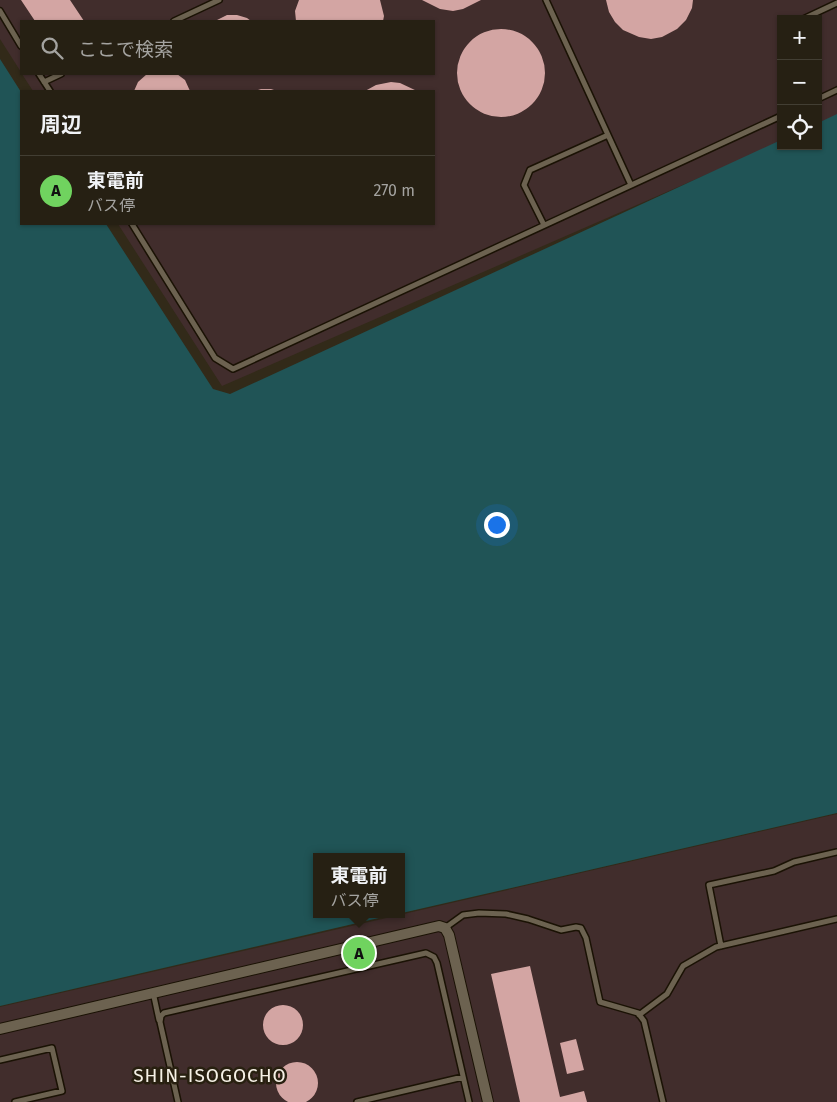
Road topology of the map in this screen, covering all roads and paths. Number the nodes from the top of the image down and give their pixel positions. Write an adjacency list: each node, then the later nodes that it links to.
1 (219, 0): 6 (lane)
2 (546, 0): 15 (lane)
3 (837, 3): 5 (lane)
4 (0, 11): 7 (lane)
5 (812, 15)
6 (176, 20)
7 (20, 44)
8 (40, 75): 10 (lane)
9 (59, 75): 10 (lane)
10 (44, 82): 11 (lane)
11 (49, 90)
12 (837, 90): 13 (lane)
13 (822, 97)
14 (777, 118): 16 (lane)
15 (608, 135): 16 (lane); 18 (lane)
16 (631, 185): 18 (lane)
17 (133, 225): 18 (lane)
18 (544, 225)
19 (837, 852): 22 (lane)
20 (837, 919): 22 (lane)
21 (445, 928): 23 (street); 24 (lane); 33 (street)
22 (721, 946): 24 (lane)
23 (153, 992): 25 (lane); 26 (street)
24 (639, 1015): 34 (lane)
25 (160, 1022): 28 (lane); 30 (lane)
26 (0, 1029)
27 (0, 1060): 29 (lane)
28 (463, 1077): 31 (lane); 32 (lane)
29 (15, 1102)
30 (178, 1102)
31 (358, 1102)
32 (469, 1102)
33 (488, 1102)
34 (663, 1102)

